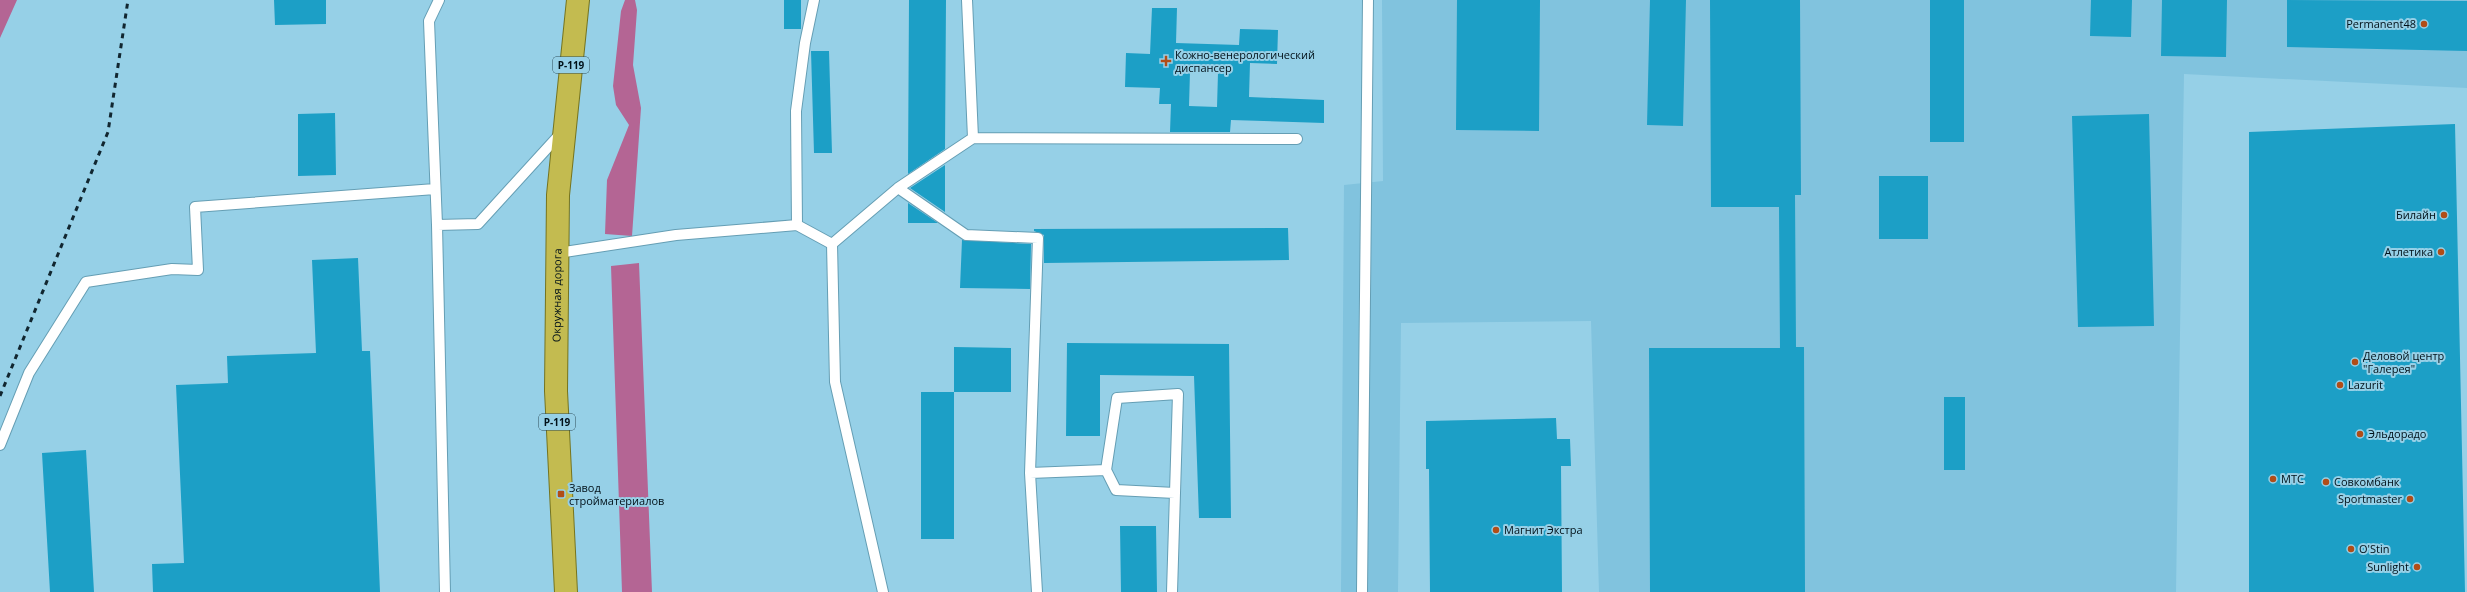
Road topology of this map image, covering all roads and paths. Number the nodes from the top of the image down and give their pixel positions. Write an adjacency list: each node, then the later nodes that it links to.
1 (439, 0): 10 (lane)
2 (578, 0): 6 (highway, Окружная дорога / Р-119)
3 (814, 0): 12 (lane)
4 (967, 0): 7 (lane)
5 (1368, 0): 24 (lane)
6 (564, 130): 11 (lane); 14 (highway, Окружная дорога / Р-119)
7 (973, 138): 8 (lane); 9 (lane)
8 (1297, 139)
9 (898, 188): 13 (lane); 17 (lane)
10 (436, 189): 11 (lane); 15 (lane)
11 (437, 225): 19 (lane)
12 (797, 225): 13 (lane); 14 (lane)
13 (832, 244): 21 (lane)
14 (558, 253): 20 (highway, Окружная дорога / Р-119)
15 (0, 445)
16 (1106, 470): 17 (lane); 18 (lane); 18 (lane)
17 (1030, 473): 22 (lane)
18 (1175, 493): 23 (lane)
19 (445, 592)
20 (566, 592)
21 (883, 592)
22 (1037, 592)
23 (1172, 592)
24 (1362, 592)

